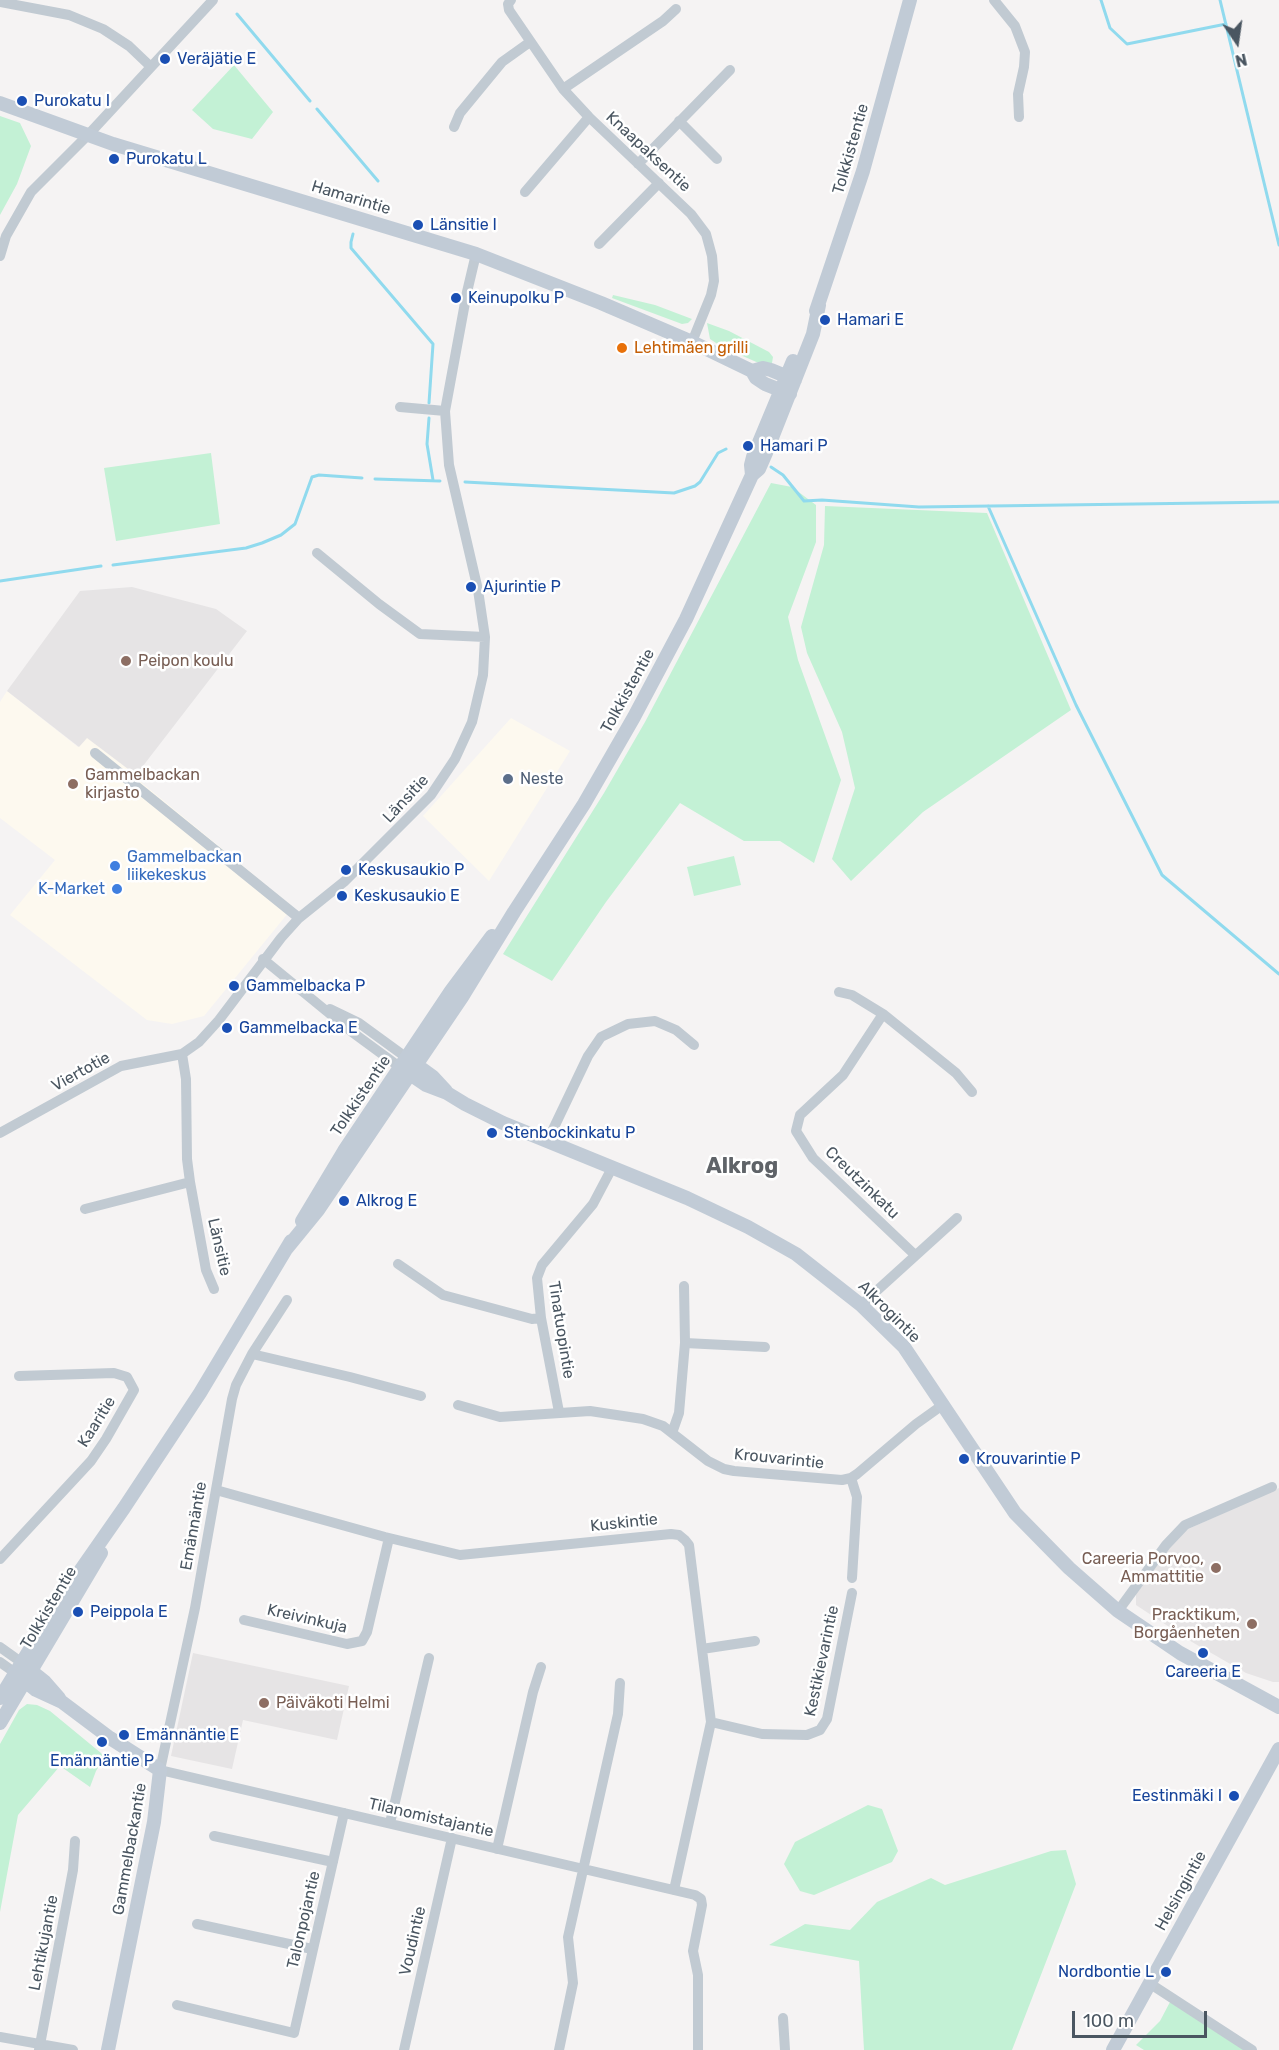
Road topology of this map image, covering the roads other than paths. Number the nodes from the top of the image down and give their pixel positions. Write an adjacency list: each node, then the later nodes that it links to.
1 (213, 0): 8 (street)
2 (511, 0): 7 (street, Knaapaksentie)
3 (910, 0): 26 (street, Tolkkistentie)
4 (994, 0): 13 (street)
5 (0, 2): 8 (street)
6 (676, 9): 10 (street)
7 (531, 42): 10 (street, Knaapaksentie); 15 (street)
8 (150, 66): 16 (street)
9 (730, 70): 14 (street)
10 (563, 89): 12 (street, Knaapaksentie)
11 (0, 103): 16 (street, Hamarintie)
12 (589, 117): 18 (street, Knaapaksentie); 20 (street)
13 (1019, 117)
14 (679, 121): 17 (street); 18 (street)
15 (454, 127)
16 (89, 134): 22 (street, Hamarintie); 23 (street)
17 (717, 159)
18 (638, 164): 19 (street, Knaapaksentie)
19 (659, 183): 21 (street); 24 (street, Knaapaksentie)
20 (525, 192)
21 (599, 244)
22 (476, 254): 24 (street, Hamarintie); 29 (street, Länsitie)
23 (0, 256)
24 (692, 342): 25 (street, Hamarintie)
25 (752, 370): 26 (street, Hamarintie); 27 (street, Hamarintie)
26 (791, 378): 27 (street, Tolkkistentie)
27 (786, 392): 39 (street, Tolkkistentie)
28 (400, 407): 29 (street)
29 (445, 411): 31 (street, Länsitie)
30 (317, 553): 31 (street)
31 (485, 637): 33 (street, Länsitie)
32 (95, 753): 33 (street)
33 (299, 918): 34 (street, Länsitie)
34 (263, 959): 38 (street, Länsitie); 39 (street)
35 (839, 992): 36 (street)
36 (883, 1014): 40 (street); 47 (street, Creutzinkatu)
37 (694, 1045): 42 (street)
38 (182, 1054): 41 (street, Viertotie); 44 (street, Länsitie)
39 (409, 1066): 42 (street, Alkrogintie); 78 (street, Tolkkistentie)
40 (972, 1092)
41 (0, 1132)
42 (547, 1142): 43 (street, Alkrogintie)
43 (612, 1168): 52 (street, Alkrogintie); 53 (street, Tinatuopintie)
44 (190, 1182): 45 (street); 50 (street, Länsitie)
45 (85, 1209)
46 (957, 1218): 47 (street)
47 (915, 1256): 52 (street)
48 (398, 1264): 53 (street)
49 (684, 1286): 54 (street)
50 (214, 1289)
51 (287, 1300): 56 (street, Emännäntie)
52 (861, 1305): 59 (street, Alkrogintie)
53 (541, 1318): 61 (street, Tinatuopintie)
54 (685, 1342): 55 (street); 62 (street)
55 (765, 1347)
56 (252, 1354): 58 (street); 65 (street, Emännäntie)
57 (19, 1376): 67 (street, Kaaritie)
58 (421, 1396)
59 (944, 1404): 63 (street); 70 (street, Alkrogintie)
60 (458, 1405): 61 (street, Krouvarintie)
61 (559, 1412): 62 (street, Krouvarintie)
62 (672, 1433): 63 (street, Krouvarintie)
63 (851, 1478): 68 (street)
64 (1272, 1487): 70 (street)
65 (216, 1490): 66 (street, Kuskintie); 85 (street, Emännäntie)
66 (389, 1538): 71 (street, Kreivinkuja); 74 (street, Kuskintie)
67 (0, 1559)
68 (852, 1578)
69 (852, 1593): 82 (street, Kestikievarintie)
70 (1118, 1611): 81 (street, Alkrogintie)
71 (244, 1620)
72 (755, 1641): 74 (street)
73 (0, 1647): 78 (street)
74 (702, 1649): 82 (street, Kuskintie)
75 (429, 1658): 87 (street)
76 (0, 1662): 78 (street)
77 (541, 1667): 91 (street)
78 (23, 1671): 80 (street, Tolkkistentie); 83 (street, Tolkkistentie); 85 (street, Gammelbackantie)
79 (620, 1683): 93 (street)
80 (0, 1698)
81 (1279, 1707)
82 (711, 1722): 94 (street, Kuskintie)
83 (0, 1724)
84 (1279, 1749): 97 (street, Helsingintie)
85 (160, 1770): 86 (street, Tilanomistajantie); 103 (street, Gammelbackantie)
86 (344, 1813): 87 (street, Tilanomistajantie); 92 (street, Talonpojantie)
87 (390, 1823): 89 (street, Tilanomistajantie)
88 (214, 1836): 92 (street)
89 (452, 1838): 91 (street, Tilanomistajantie); 104 (street, Voudintie)
90 (75, 1841): 101 (street, Lehtikujantie)
91 (497, 1849): 93 (street, Tilanomistajantie)
92 (333, 1863): 96 (street, Talonpojantie)
93 (583, 1868): 94 (street, Tilanomistajantie); 105 (street)
94 (674, 1890): 106 (street, Tilanomistajantie)
95 (197, 1924): 96 (street)
96 (312, 1949): 98 (street, Talonpojantie)
97 (1149, 1983): 108 (street, Helsingintie); 109 (street)
98 (177, 2005)
99 (783, 2018): 107 (street)
100 (0, 2037): 101 (street)
101 (40, 2047): 102 (street)
102 (73, 2050)
103 (108, 2050)
104 (404, 2050)
105 (559, 2050)
106 (698, 2050)
107 (784, 2050)
108 (1113, 2050)
109 (1252, 2050)

